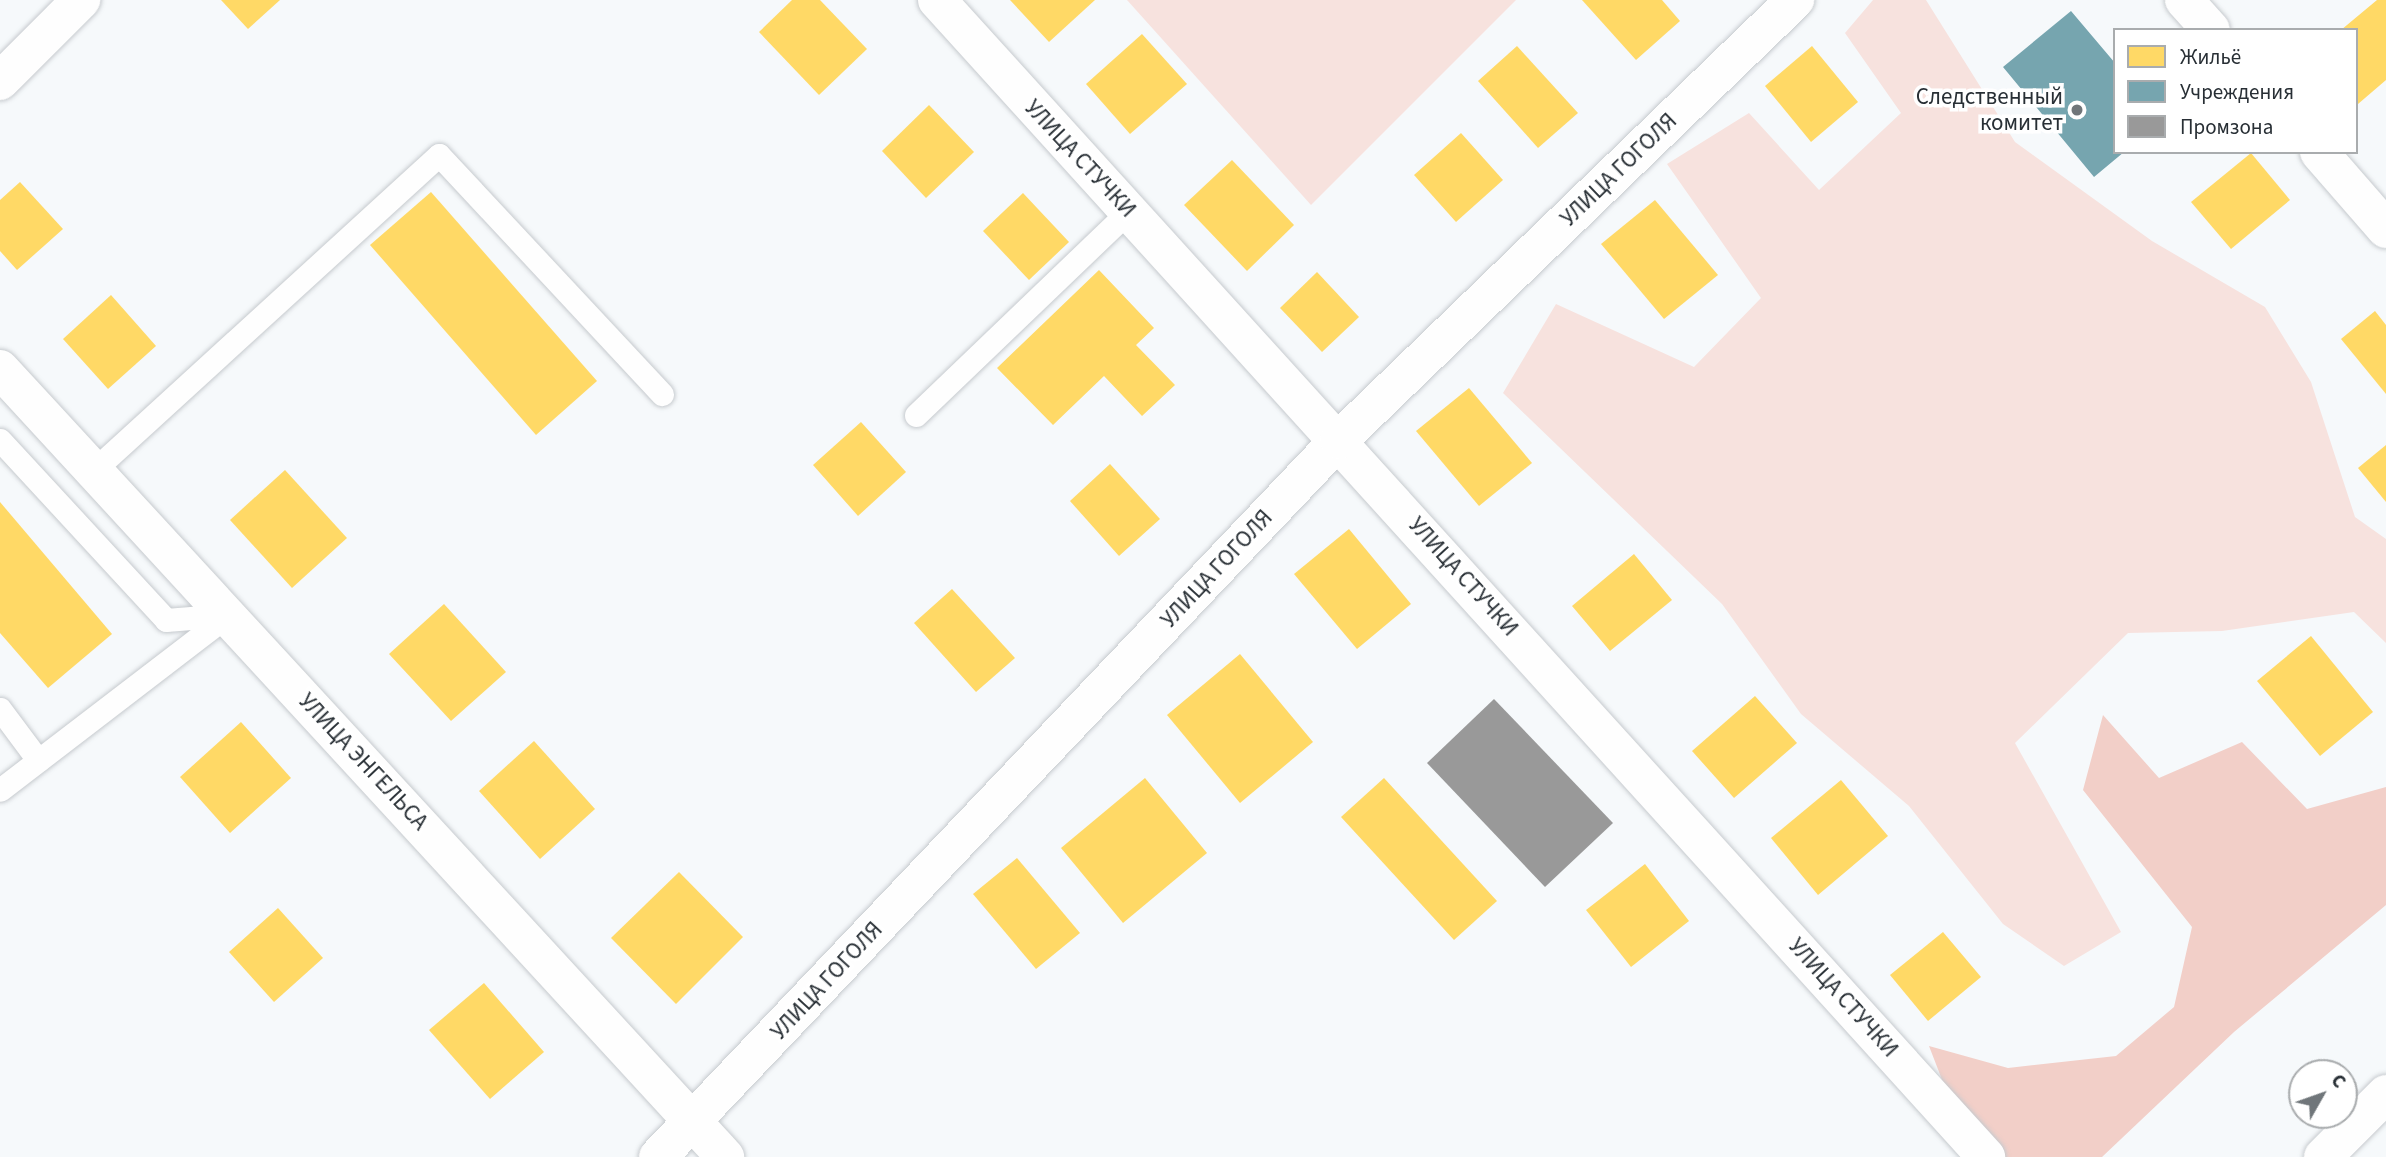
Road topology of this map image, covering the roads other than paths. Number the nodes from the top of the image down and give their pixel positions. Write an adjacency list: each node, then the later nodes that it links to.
1 (81, 0): 6 (street)
2 (937, 0): 8 (street, УЛИЦА СТУЧКИ)
3 (1795, 0): 14 (street, УЛИЦА ГОГОЛЯ)
4 (2184, 0): 5 (street)
5 (2209, 28)
6 (0, 80)
7 (2321, 154): 9 (street)
8 (1128, 212): 12 (lane); 14 (street, УЛИЦА СТУЧКИ)
9 (2386, 229)
10 (0, 369): 15 (street, УЛИЦА ЭНГЕЛЬСА)
11 (662, 394): 15 (lane)
12 (916, 415)
13 (0, 440): 16 (lane)
14 (1339, 440): 21 (street, УЛИЦА ГОГОЛЯ); 24 (street, УЛИЦА СТУЧКИ)
15 (94, 470): 16 (street, УЛИЦА ЭНГЕЛЬСА)
16 (228, 615): 18 (lane); 21 (street, УЛИЦА ЭНГЕЛЬСА)
17 (0, 709): 18 (lane)
18 (38, 760): 19 (lane)
19 (0, 790)
20 (2386, 1094): 25 (street)
21 (694, 1122): 22 (street, УЛИЦА ГОГОЛЯ); 23 (street, УЛИЦА ЭНГЕЛЬСА)
22 (658, 1157)
23 (725, 1157)
24 (1986, 1157)
25 (2323, 1157)

